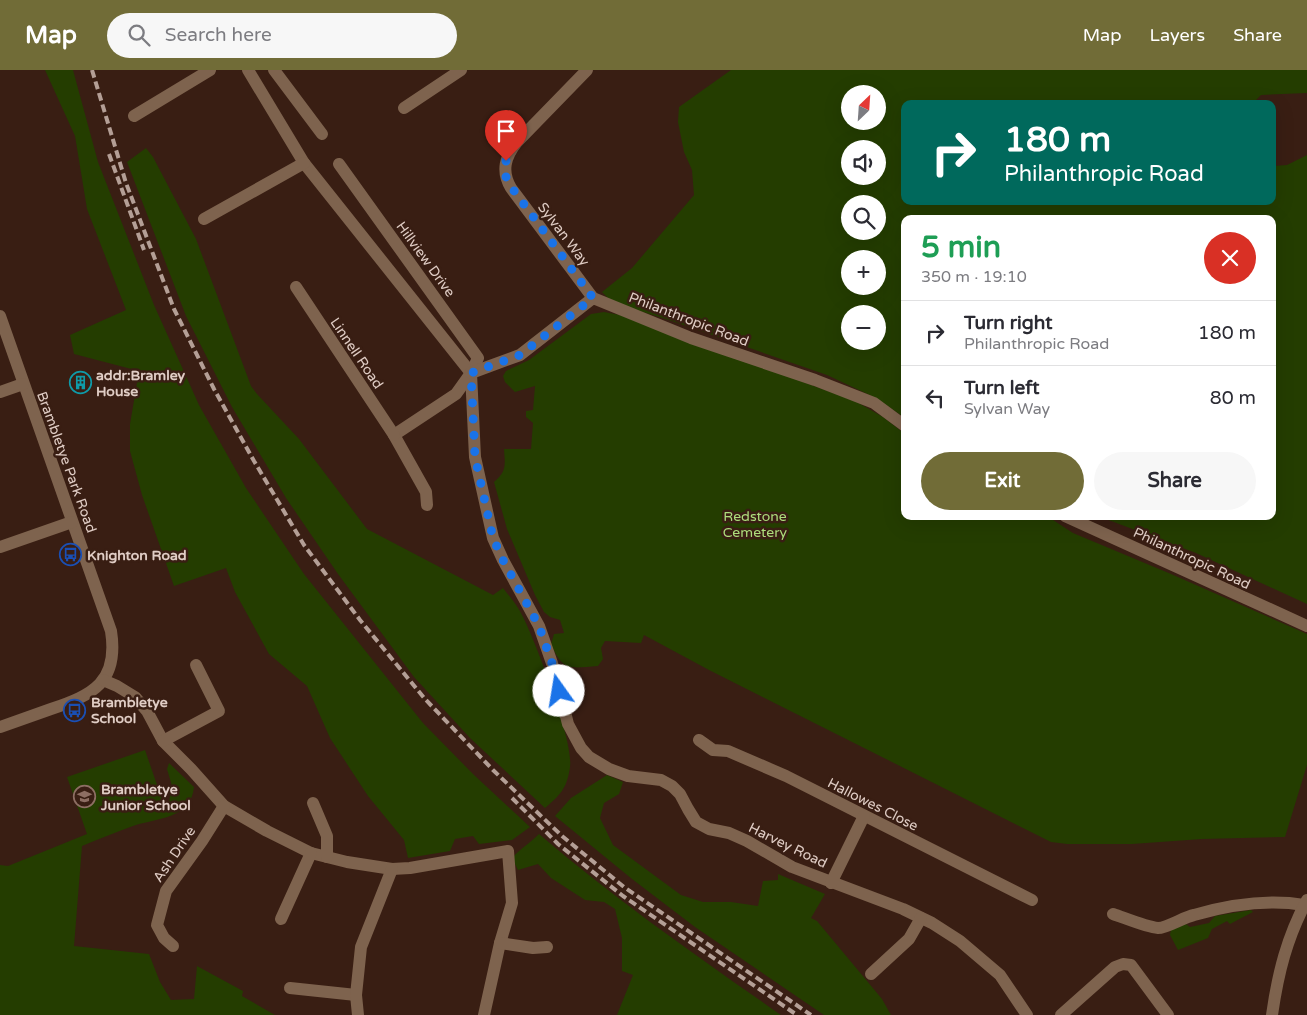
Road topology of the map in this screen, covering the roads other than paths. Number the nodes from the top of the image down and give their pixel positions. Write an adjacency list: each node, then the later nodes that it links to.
1 (210, 70): 7 (street)
2 (248, 70): 9 (street)
3 (274, 70): 8 (street)
4 (461, 70): 6 (street)
5 (587, 70): 13 (street, Sylvan Way)
6 (404, 108)
7 (134, 116)
8 (322, 134)
9 (304, 163): 11 (street); 15 (street)
10 (339, 164): 15 (street, Hillview Drive)
11 (204, 218)
12 (296, 287): 19 (street, Linnell Road)
13 (593, 298): 15 (street); 18 (street, Philanthropic Road)
14 (0, 316): 16 (street, Brambletye Park Road)
15 (471, 373): 19 (street); 36 (street, Harvey Road)
16 (23, 384): 17 (street); 22 (street, Brambletye Park Road)
17 (0, 392)
18 (901, 423)
19 (394, 435): 20 (street, Linnell Road)
20 (427, 505)
21 (1075, 520): 24 (street, Philanthropic Road)
22 (72, 522): 23 (street); 26 (street, Brambletye Park Road)
23 (0, 547)
24 (1307, 626)
25 (196, 665): 28 (street)
26 (103, 680): 27 (street, Brambletye Park Road); 28 (street)
27 (0, 727)
28 (163, 740): 31 (street)
29 (699, 740): 32 (street, Hallowes Close)
30 (313, 803): 34 (street)
31 (224, 806): 33 (street); 43 (street, Ash Drive)
32 (864, 816): 36 (street); 37 (street, Hallowes Close)
33 (311, 853): 34 (street); 41 (street)
34 (328, 857): 35 (street)
35 (392, 869): 42 (street); 47 (street)
36 (831, 883): 40 (street, Harvey Road)
37 (1032, 900)
38 (1306, 902): 39 (street); 53 (street)
39 (1113, 914)
40 (921, 918): 45 (street); 48 (street, Harvey Road)
41 (281, 919)
42 (500, 943): 44 (street); 50 (street)
43 (173, 946)
44 (547, 947)
45 (871, 974)
46 (290, 988): 47 (street)
47 (356, 995): 49 (street)
48 (1025, 1014)
49 (358, 1015)
50 (484, 1015)
51 (1060, 1015): 52 (street)
52 (1168, 1015)
53 (1272, 1015)

